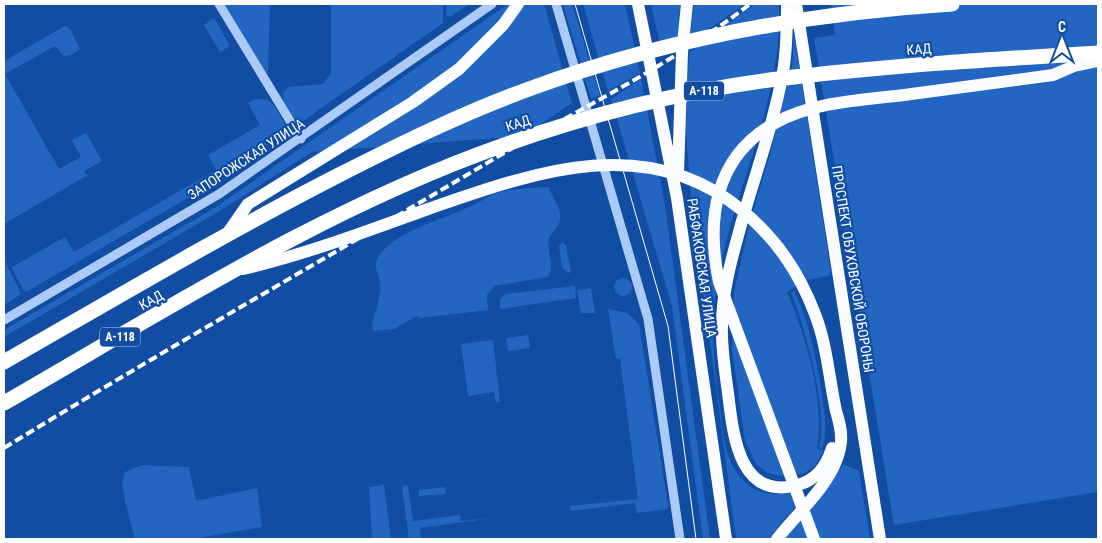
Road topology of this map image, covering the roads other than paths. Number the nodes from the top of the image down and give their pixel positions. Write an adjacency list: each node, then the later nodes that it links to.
1 (220, 4): 12 (street)
2 (492, 4): 12 (street, ЗАПОРОЖСКАЯ УЛИЦА)
3 (518, 4): 14 (main road)
4 (556, 4): 20 (street)
5 (638, 4): 13 (main road, РАБФАКОВСКАЯ УЛИЦА)
6 (687, 4): 13 (main road)
7 (787, 4): 19 (main road)
8 (796, 4): 24 (main road, ПРОСПЕКТ ОБУХОВСКОЙ ОБОРОНЫ)
9 (952, 4): 14 (highway, КАД / А-118)
10 (1098, 53): 15 (highway, КАД / А-118)
11 (1098, 61): 23 (main road)
12 (301, 139): 16 (street, ЗАПОРОЖСКАЯ УЛИЦА)
13 (677, 198): 21 (main road, РАБФАКОВСКАЯ УЛИЦА)
14 (227, 234): 17 (highway, КАД / А-118)
15 (236, 271): 18 (highway, КАД / А-118); 19 (main road)
16 (4, 320)
17 (4, 362)
18 (4, 403)
19 (836, 410): 22 (main road)
20 (680, 539)
21 (726, 539)
22 (777, 539)
23 (814, 539)
24 (880, 539)

